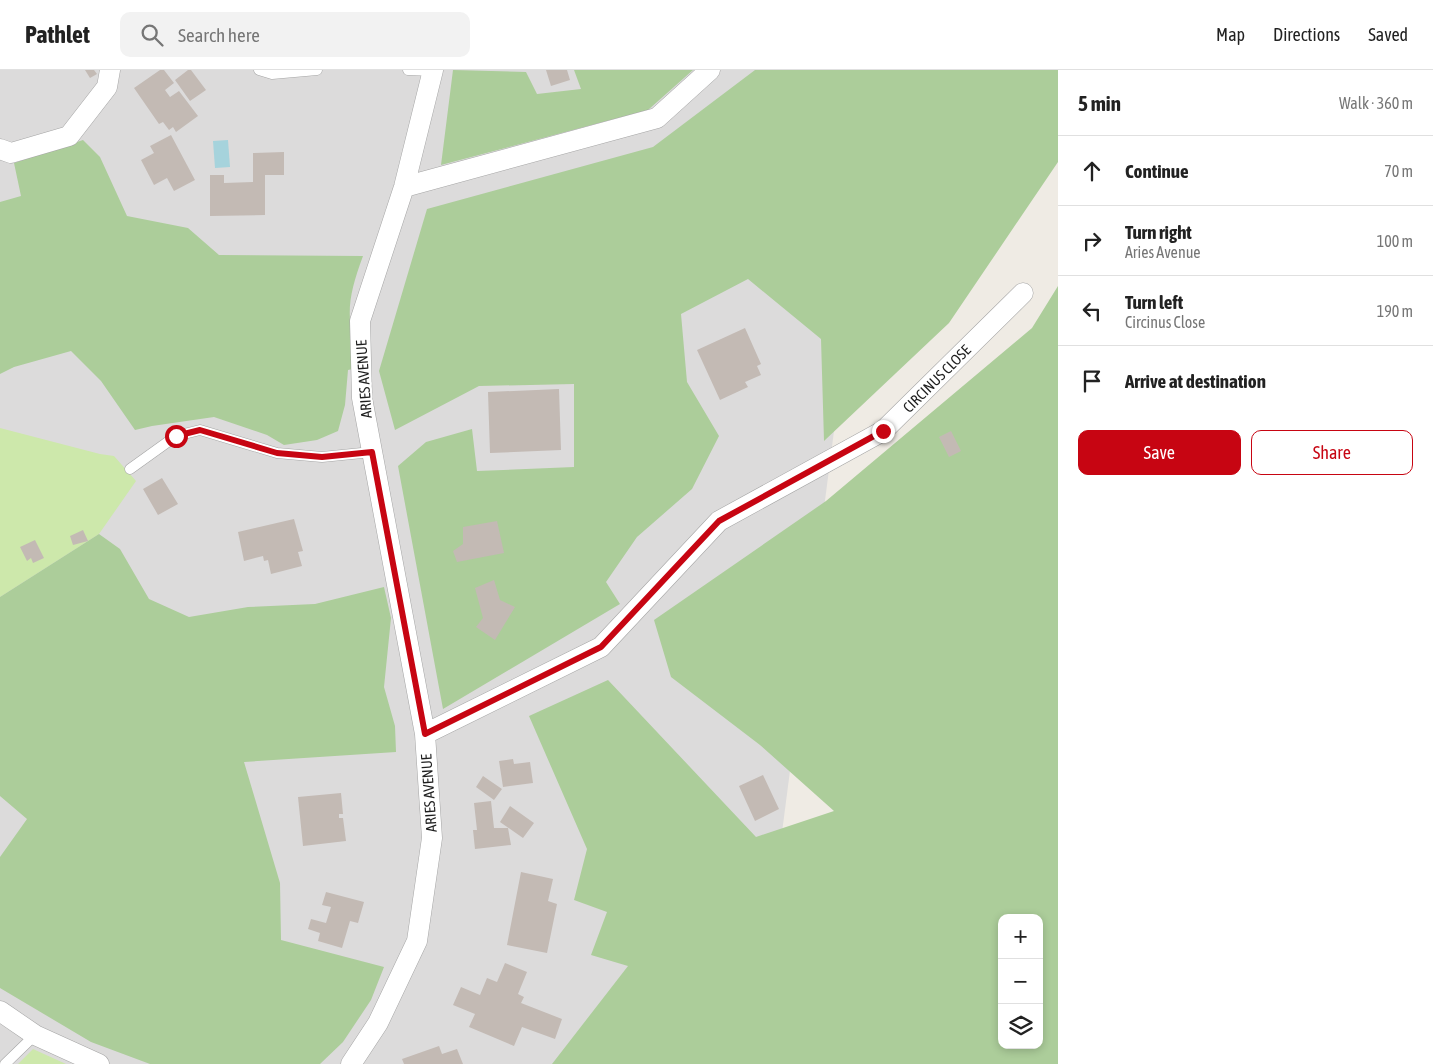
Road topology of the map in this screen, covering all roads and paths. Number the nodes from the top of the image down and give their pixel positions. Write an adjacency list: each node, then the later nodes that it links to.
1 (110, 70): 7 (street)
2 (259, 70): 3 (lane)
3 (317, 70)
4 (408, 70): 6 (lane)
5 (710, 70): 8 (street)
6 (433, 71): 8 (street, ARIES AVENUE)
7 (0, 149)
8 (404, 187): 10 (street, ARIES AVENUE)
9 (1023, 293): 12 (street, CIRCINUS CLOSE)
10 (372, 452): 11 (lane); 12 (street, ARIES AVENUE)
11 (130, 470)
12 (425, 734): 17 (street, ARIES AVENUE)
13 (0, 1011): 14 (street)
14 (35, 1035): 15 (lane); 16 (street)
15 (5, 1064)
16 (100, 1064)
17 (351, 1064)

